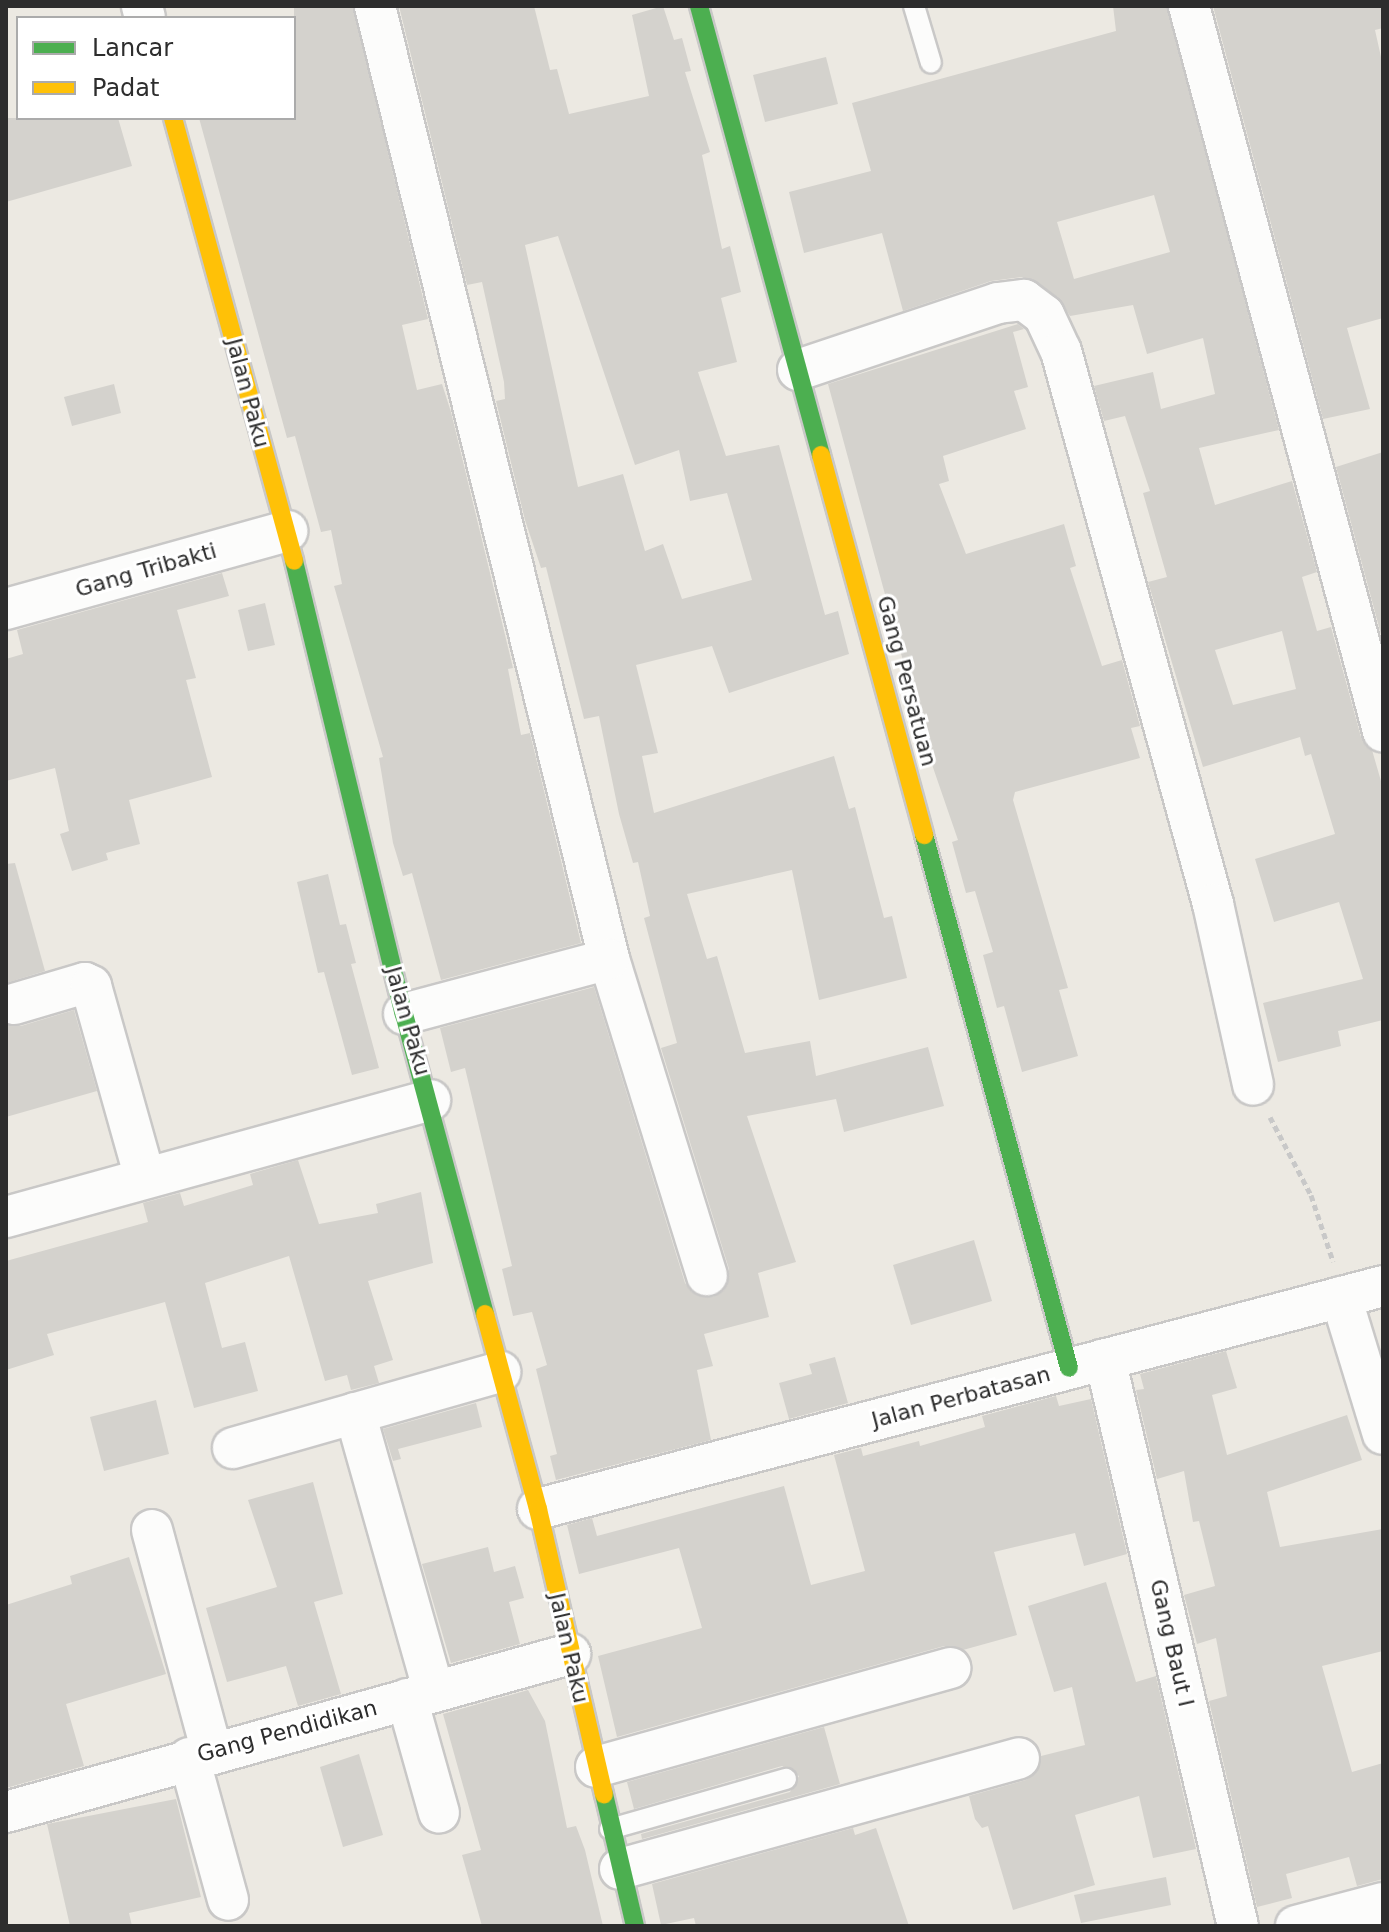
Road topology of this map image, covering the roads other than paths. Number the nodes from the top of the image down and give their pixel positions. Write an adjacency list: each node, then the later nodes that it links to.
1 (375, 6): 11 (street)
2 (699, 6): 7 (street, Gang Persatuan)
3 (914, 6): 5 (lane)
4 (1189, 6): 10 (street)
5 (931, 63)
6 (174, 120): 8 (street, Jalan Paku)
7 (798, 370): 14 (street); 21 (street, Gang Persatuan)
8 (287, 531): 9 (street, Gang Tribakti); 13 (street, Jalan Paku)
9 (6, 609)
10 (1383, 731)
11 (609, 959): 13 (street); 18 (street)
12 (14, 1004): 16 (street)
13 (404, 1014): 15 (street, Jalan Paku)
14 (1253, 1085)
15 (430, 1100): 16 (street); 22 (street, Jalan Paku)
16 (145, 1178): 17 (street)
17 (6, 1217)
18 (707, 1275)
19 (1383, 1286): 20 (street, Jalan Perbatasan)
20 (1341, 1297): 21 (street, Jalan Perbatasan); 24 (street)
21 (1087, 1364): 26 (street, Jalan Perbatasan); 42 (street, Gang Baut I)
22 (500, 1372): 23 (street); 26 (street, Jalan Paku)
23 (355, 1413): 25 (street); 30 (street)
24 (1383, 1434)
25 (233, 1448)
26 (538, 1509): 28 (street, Jalan Paku)
27 (152, 1530): 31 (street)
28 (570, 1654): 30 (street, Gang Pendidikan); 33 (street, Jalan Paku)
29 (950, 1668): 33 (street)
30 (420, 1695): 31 (street, Gang Pendidikan); 36 (street)
31 (201, 1755): 35 (street, Gang Pendidikan); 39 (street)
32 (1019, 1758): 38 (street)
33 (596, 1767): 37 (street, Jalan Paku)
34 (786, 1779): 37 (lane)
35 (6, 1812)
36 (439, 1813)
37 (610, 1829): 38 (street, Jalan Paku)
38 (620, 1869): 41 (street, Jalan Paku)
39 (228, 1900)
40 (1383, 1903): 43 (street)
41 (635, 1926)
42 (1238, 1926)
43 (1300, 1926)

